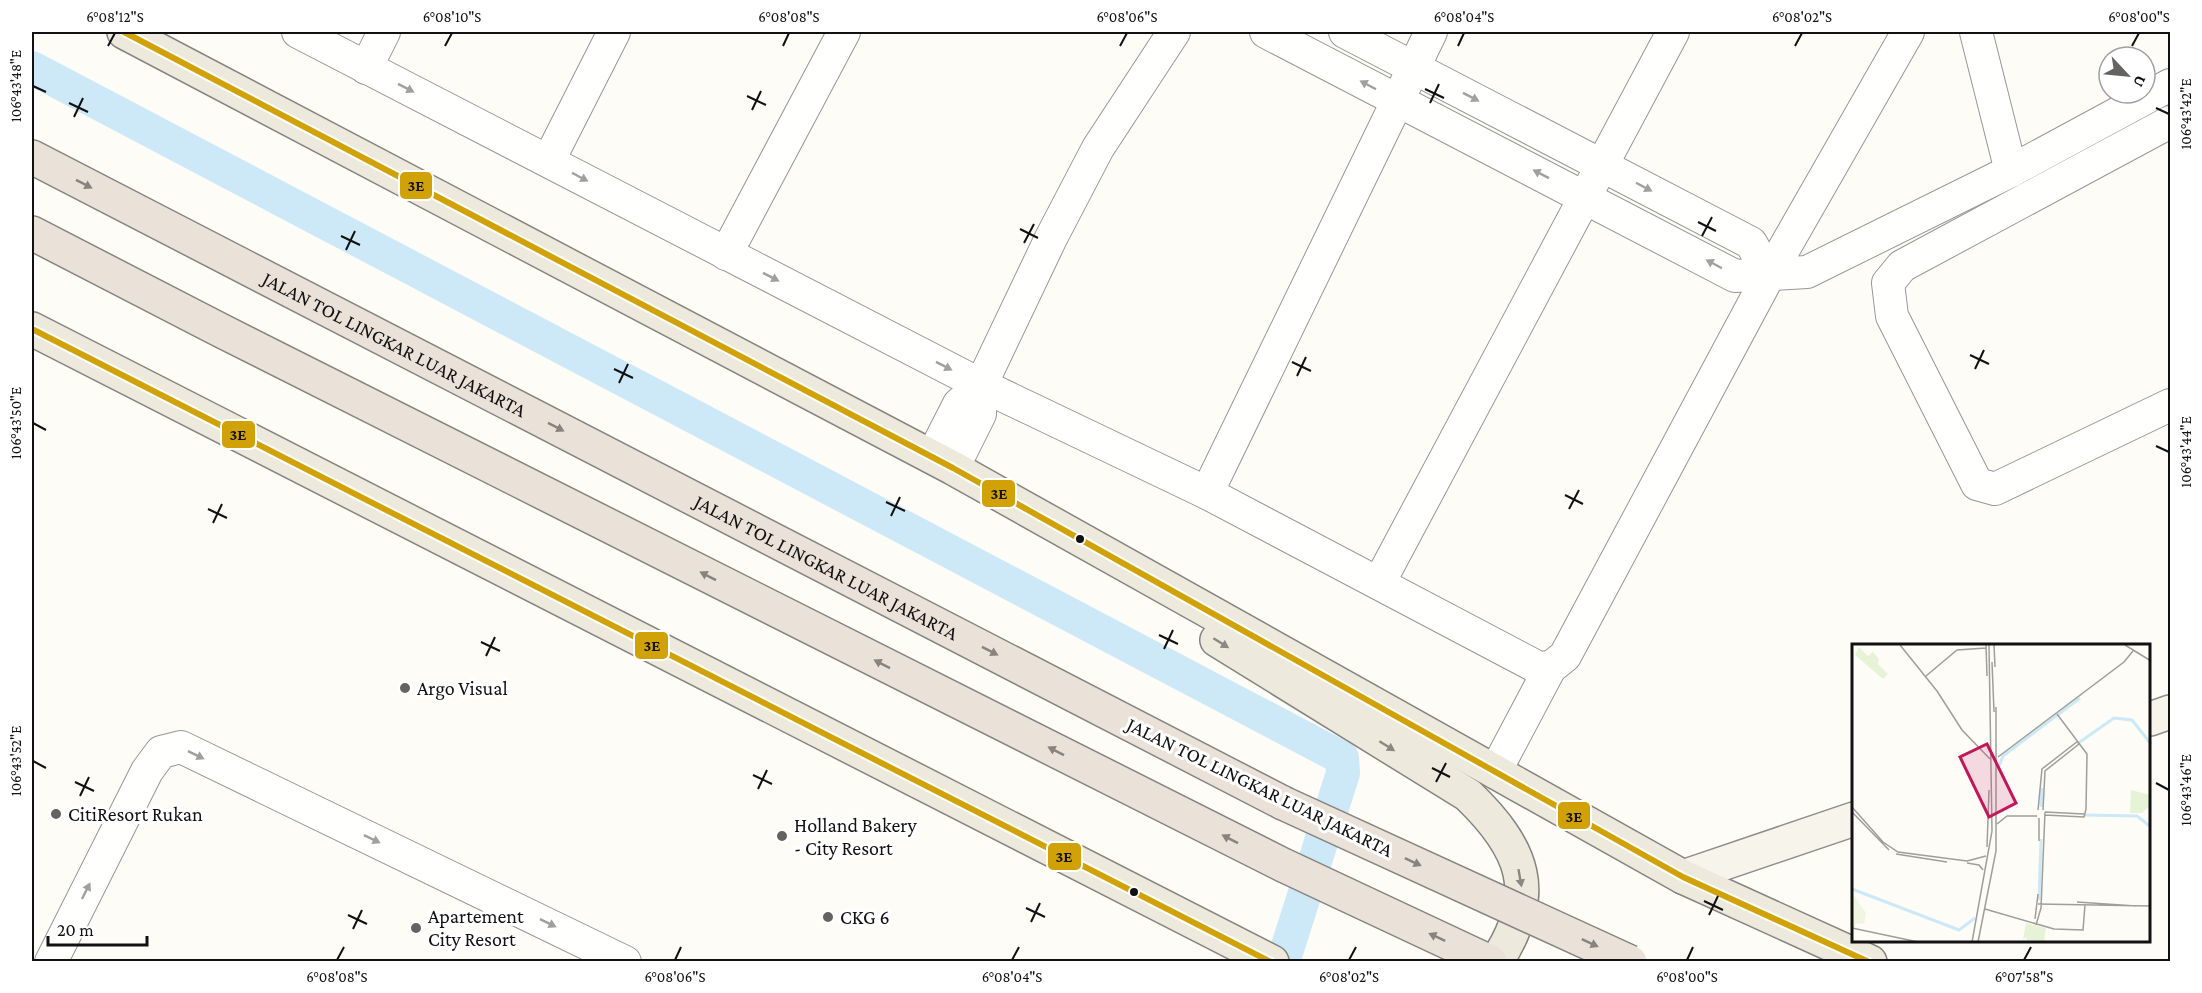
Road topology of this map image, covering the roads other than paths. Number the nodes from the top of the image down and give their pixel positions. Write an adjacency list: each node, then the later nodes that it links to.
1 (125, 32): 29 (main road)
2 (298, 32): 13 (street)
3 (384, 32): 13 (street)
4 (614, 32): 19 (street)
5 (844, 32): 24 (street)
6 (1174, 32): 27 (street)
7 (1266, 32): 16 (street, one-way to 7)
8 (1345, 32): 14 (street)
9 (1431, 32): 14 (street)
10 (1673, 32): 20 (street)
11 (1908, 32): 25 (street)
12 (1976, 32): 21 (street)
13 (366, 68): 19 (street, one-way to 19)
14 (1414, 68): 16 (street); 20 (street, one-way to 20)
15 (2170, 85): 21 (street)
16 (1398, 100): 22 (street, one-way to 16); 30 (street)
17 (2170, 122): 28 (street)
18 (32, 157): 44 (highway, JALAN TOL LINGKAR LUAR JAKARTA, one-way to 44, bridge)
19 (549, 160): 24 (street, one-way to 24)
20 (1601, 165): 22 (street); 25 (street, one-way to 25)
21 (2011, 171): 25 (street)
22 (1584, 197): 25 (street, one-way to 22); 32 (street)
23 (32, 233): 42 (highway, one-way to 23)
24 (726, 254): 27 (street, one-way to 27)
25 (1769, 275): 33 (street)
26 (32, 329): 39 (main road)
27 (981, 385): 29 (street); 30 (street)
28 (2170, 405)
29 (943, 462): 31 (main road)
30 (1207, 493): 32 (street)
31 (1035, 514): 36 (main road); 43 (main road, one-way to 43)
32 (1378, 583): 33 (street)
33 (1550, 668): 36 (street)
34 (2170, 712): 35 (main road)
35 (2151, 720)
36 (1495, 772): 38 (main road)
37 (1852, 820): 38 (main road)
38 (1683, 877): 45 (main road)
39 (1268, 959)
40 (51, 962): 41 (street, one-way to 41)
41 (625, 962)
42 (1490, 962)
43 (1496, 962)
44 (1630, 962)
45 (1870, 962)

